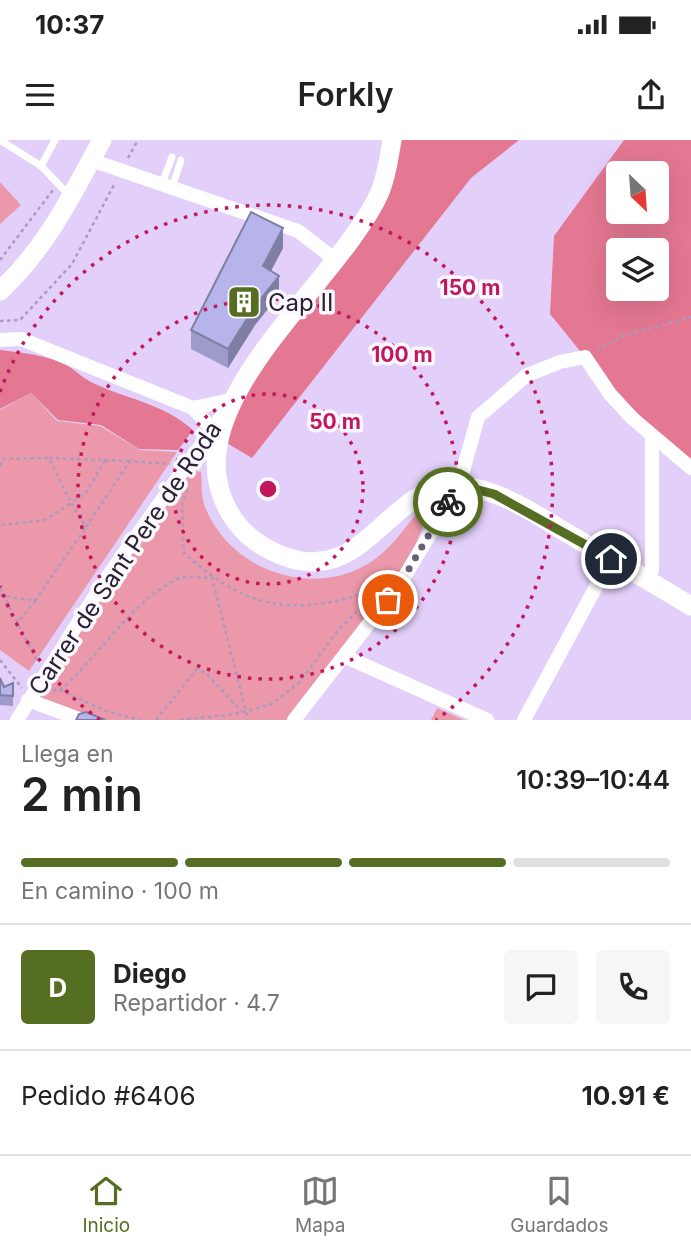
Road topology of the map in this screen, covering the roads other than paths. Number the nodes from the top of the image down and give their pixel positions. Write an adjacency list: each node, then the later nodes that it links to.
1 (0, 140): 8 (lane)
2 (55, 140): 8 (lane)
3 (102, 140): 6 (street)
4 (392, 140): 11 (street)
5 (172, 157): 9 (lane)
6 (91, 160): 9 (street); 10 (street)
7 (181, 160): 9 (lane)
8 (41, 166): 10 (lane)
9 (167, 186): 11 (street)
10 (64, 190): 12 (street)
11 (336, 260): 14 (street)
12 (0, 291)
13 (0, 340): 15 (street)
14 (236, 398): 15 (street); 16 (street)
15 (193, 408): 16 (street)
16 (216, 432): 19 (street); 24 (street, Carrer de Sant Pere de Roda)
17 (652, 436): 18 (street); 19 (street); 21 (street)
18 (691, 468)
19 (459, 485): 20 (street); 23 (street)
20 (611, 559): 21 (street); 30 (street)
21 (645, 579): 22 (street)
22 (691, 606)
23 (344, 656): 25 (street); 26 (street)
24 (32, 694): 27 (street); 28 (street, Carrer de Sant Pere de Roda)
25 (471, 717): 29 (street)
26 (300, 718)
27 (78, 719)
28 (17, 720)
29 (487, 720)
30 (524, 720)

